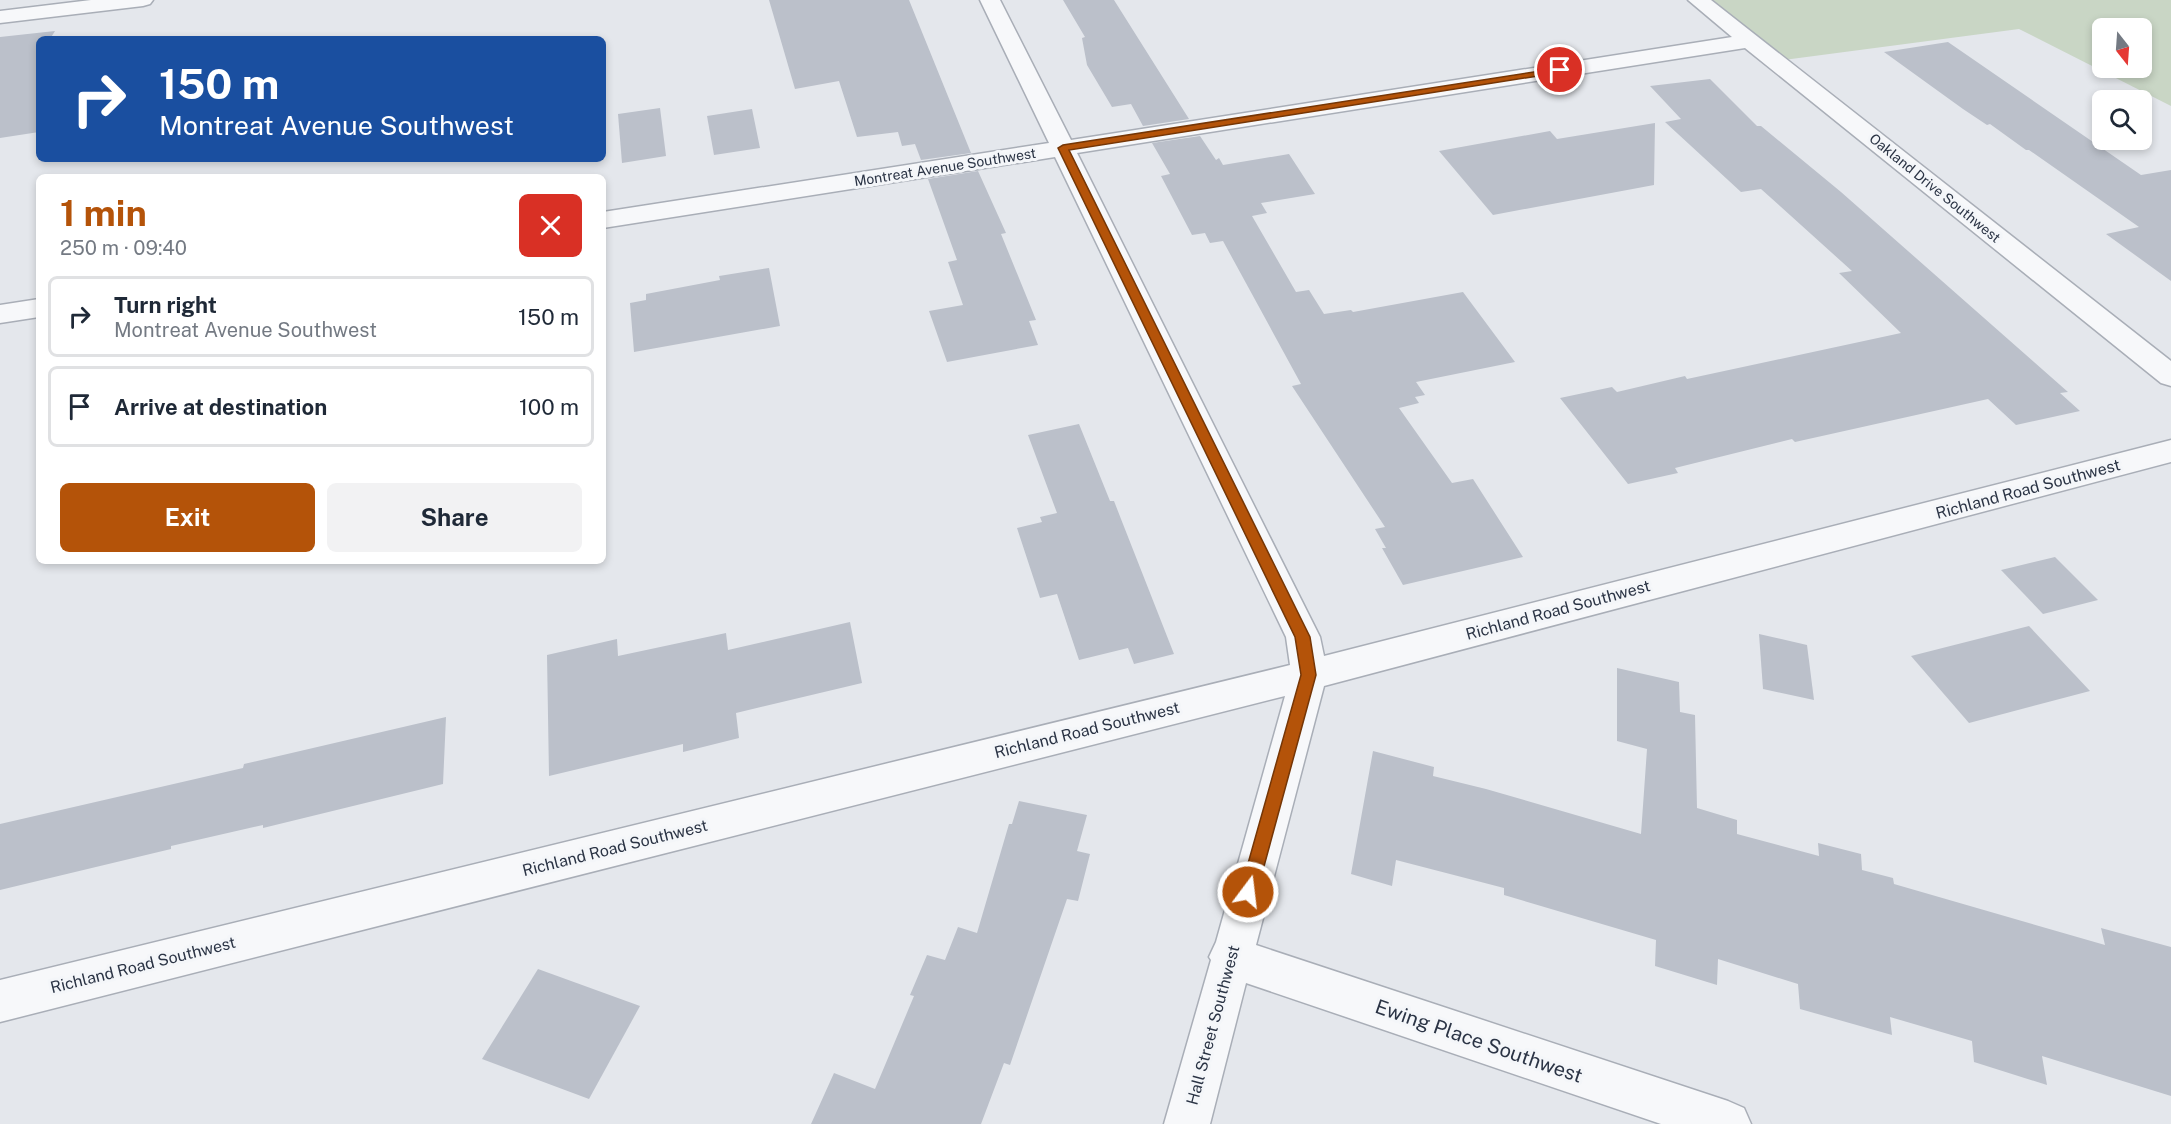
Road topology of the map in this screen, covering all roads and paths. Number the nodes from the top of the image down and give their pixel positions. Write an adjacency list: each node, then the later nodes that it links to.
1 (142, 0): 4 (street)
2 (990, 0): 6 (street, Hall Street Southwest)
3 (1698, 0): 5 (street, Oakland Drive Southwest)
4 (0, 17)
5 (1749, 41): 6 (street, Montreat Avenue Southwest); 10 (street, Oakland Drive Southwest)
6 (1063, 148): 7 (street, Montreat Avenue Southwest); 12 (street, Hall Street Southwest)
7 (606, 220)
8 (36, 308): 9 (street)
9 (0, 314)
10 (2171, 376)
11 (2171, 452): 12 (street, Richland Road Southwest)
12 (1308, 675): 13 (street, Hall Street Southwest); 14 (street, Richland Road Southwest)
13 (1230, 957): 15 (street, Hall Street Southwest); 16 (street, Ewing Place Southwest)
14 (0, 1001)
15 (1187, 1124)
16 (1728, 1124)

